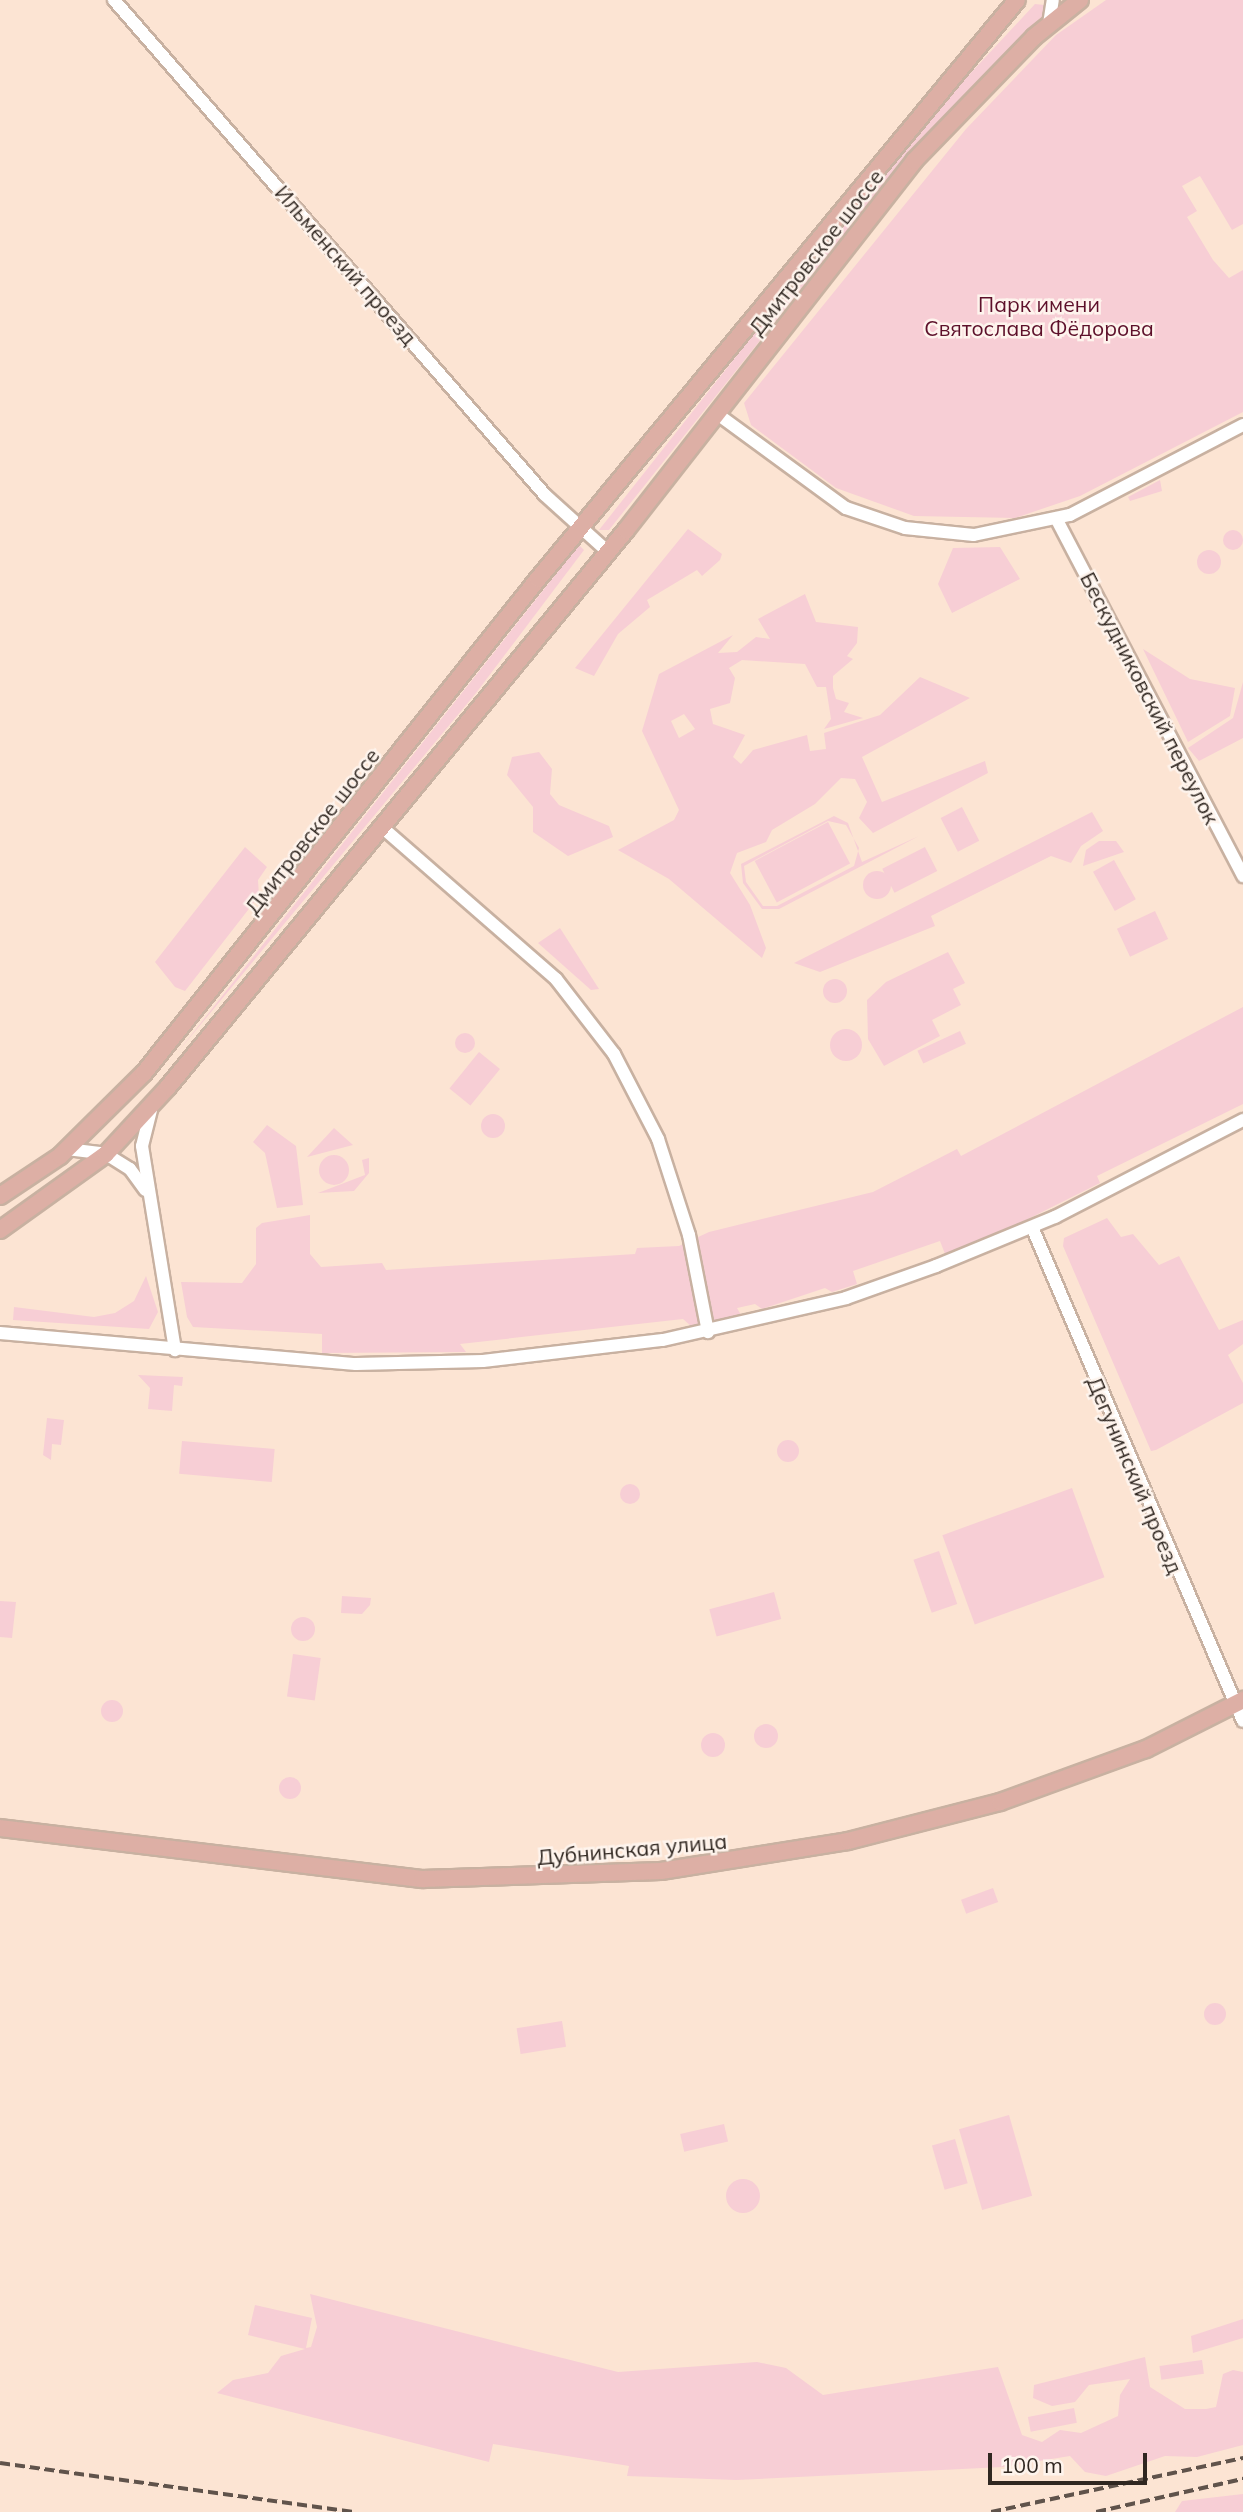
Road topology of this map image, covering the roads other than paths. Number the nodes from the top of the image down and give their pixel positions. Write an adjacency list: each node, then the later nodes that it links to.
1 (114, 0): 10 (street, Ильменский проезд)
2 (1052, 0): 6 (street)
3 (1080, 0): 5 (main road, Дмитровское шоссе)
4 (1017, 1): 10 (main road, Дмитровское шоссе)
5 (1070, 6): 6 (main road, Дмитровское шоссе)
6 (1046, 27): 7 (main road, Дмитровское шоссе)
7 (716, 413): 9 (street); 11 (main road, Дмитровское шоссе)
8 (1243, 425): 9 (street)
9 (1058, 520): 13 (street, Бескудниковский переулок)
10 (579, 530): 11 (street); 16 (main road, Дмитровское шоссе)
11 (608, 552): 12 (main road, Дмитровское шоссе)
12 (384, 829): 14 (main road, Дмитровское шоссе); 22 (street)
13 (1243, 876)
14 (156, 1101): 17 (main road, Дмитровское шоссе); 19 (street)
15 (1243, 1120): 20 (street)
16 (67, 1149): 17 (street); 18 (main road, Дмитровское шоссе)
17 (106, 1154): 19 (street); 21 (main road, Дмитровское шоссе)
18 (0, 1196)
19 (150, 1199): 24 (street)
20 (1032, 1227): 22 (street); 25 (street, Дегунинский проезд)
21 (0, 1230)
22 (708, 1332): 24 (street)
23 (0, 1333): 24 (street)
24 (175, 1350)
25 (1239, 1703): 26 (street, Дегунинский проезд); 27 (main road, Дубнинская улица)
26 (1243, 1721)
27 (0, 1828)

